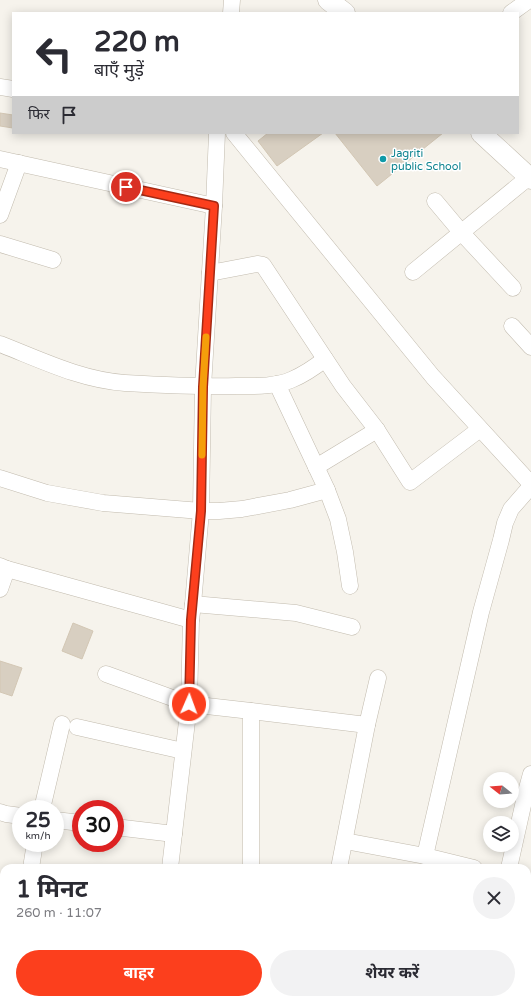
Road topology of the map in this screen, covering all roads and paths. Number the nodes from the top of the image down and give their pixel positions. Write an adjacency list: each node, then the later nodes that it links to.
1 (232, 0): 3 (street)
2 (529, 0): 4 (street)
3 (231, 12)
4 (512, 12)
5 (0, 87): 6 (street)
6 (12, 89)
7 (217, 134): 14 (street)
8 (235, 134): 28 (street)
9 (482, 134): 12 (street)
10 (0, 159): 11 (street)
11 (19, 163): 14 (street); 15 (street)
12 (530, 178): 16 (street)
13 (435, 201): 16 (street)
14 (214, 206): 20 (street)
15 (0, 215)
16 (461, 232): 19 (street); 21 (street)
17 (0, 244): 18 (street)
18 (52, 260)
19 (413, 272)
20 (210, 273): 25 (street); 27 (street)
21 (513, 288)
22 (512, 326): 24 (street)
23 (0, 344): 27 (street)
24 (531, 347)
25 (325, 359): 26 (street); 29 (street)
26 (277, 384): 27 (street); 30 (street)
27 (203, 387): 34 (street)
28 (480, 429): 29 (street); 32 (street)
29 (377, 430): 30 (street)
30 (316, 467): 33 (street)
31 (0, 478): 34 (street)
32 (531, 485): 54 (street)
33 (327, 490): 34 (street); 36 (street)
34 (201, 511): 38 (street)
35 (4, 568): 37 (street); 38 (street)
36 (350, 586)
37 (0, 589)
38 (192, 612): 39 (street); 42 (street)
39 (352, 627)
40 (106, 674): 42 (street)
41 (378, 678): 44 (street)
42 (189, 704): 43 (street); 45 (street)
43 (251, 711): 44 (street); 57 (street)
44 (368, 725): 52 (street)
45 (183, 751): 47 (street); 51 (street)
46 (531, 774): 60 (street)
47 (45, 800)
48 (0, 812): 49 (street)
49 (12, 815)
50 (124, 828): 51 (street)
51 (174, 834): 56 (street)
52 (345, 841): 54 (street); 58 (street)
53 (34, 852): 55 (street)
54 (425, 856): 59 (street)
55 (32, 864)
56 (170, 864)
57 (251, 864)
58 (340, 864)
59 (458, 864)
60 (510, 864)

